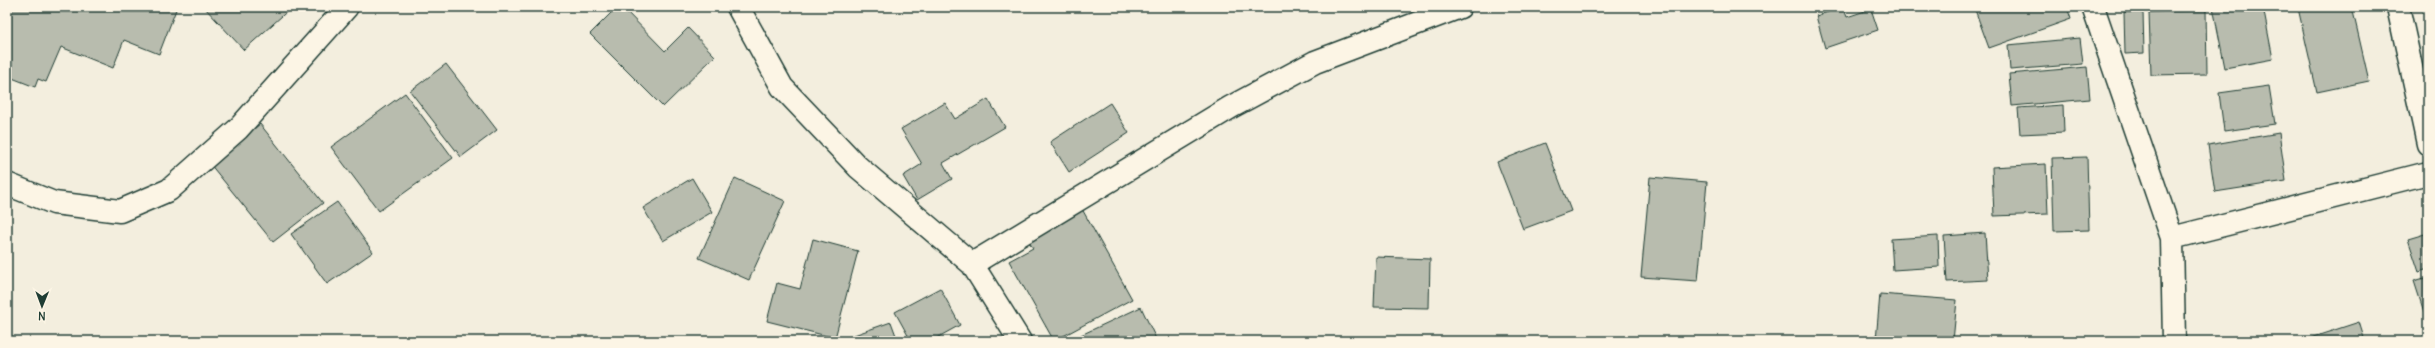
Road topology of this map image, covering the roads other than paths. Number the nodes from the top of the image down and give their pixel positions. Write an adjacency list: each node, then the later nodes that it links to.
1 (346, 7): 8 (street)
2 (738, 7): 10 (street)
3 (1460, 7): 10 (street)
4 (2093, 7): 9 (street)
5 (2398, 7): 6 (street)
6 (2428, 144)
7 (2428, 173): 9 (street)
8 (7, 184)
9 (2172, 238): 12 (street)
10 (972, 264): 11 (street)
11 (1020, 341)
12 (2174, 341)

